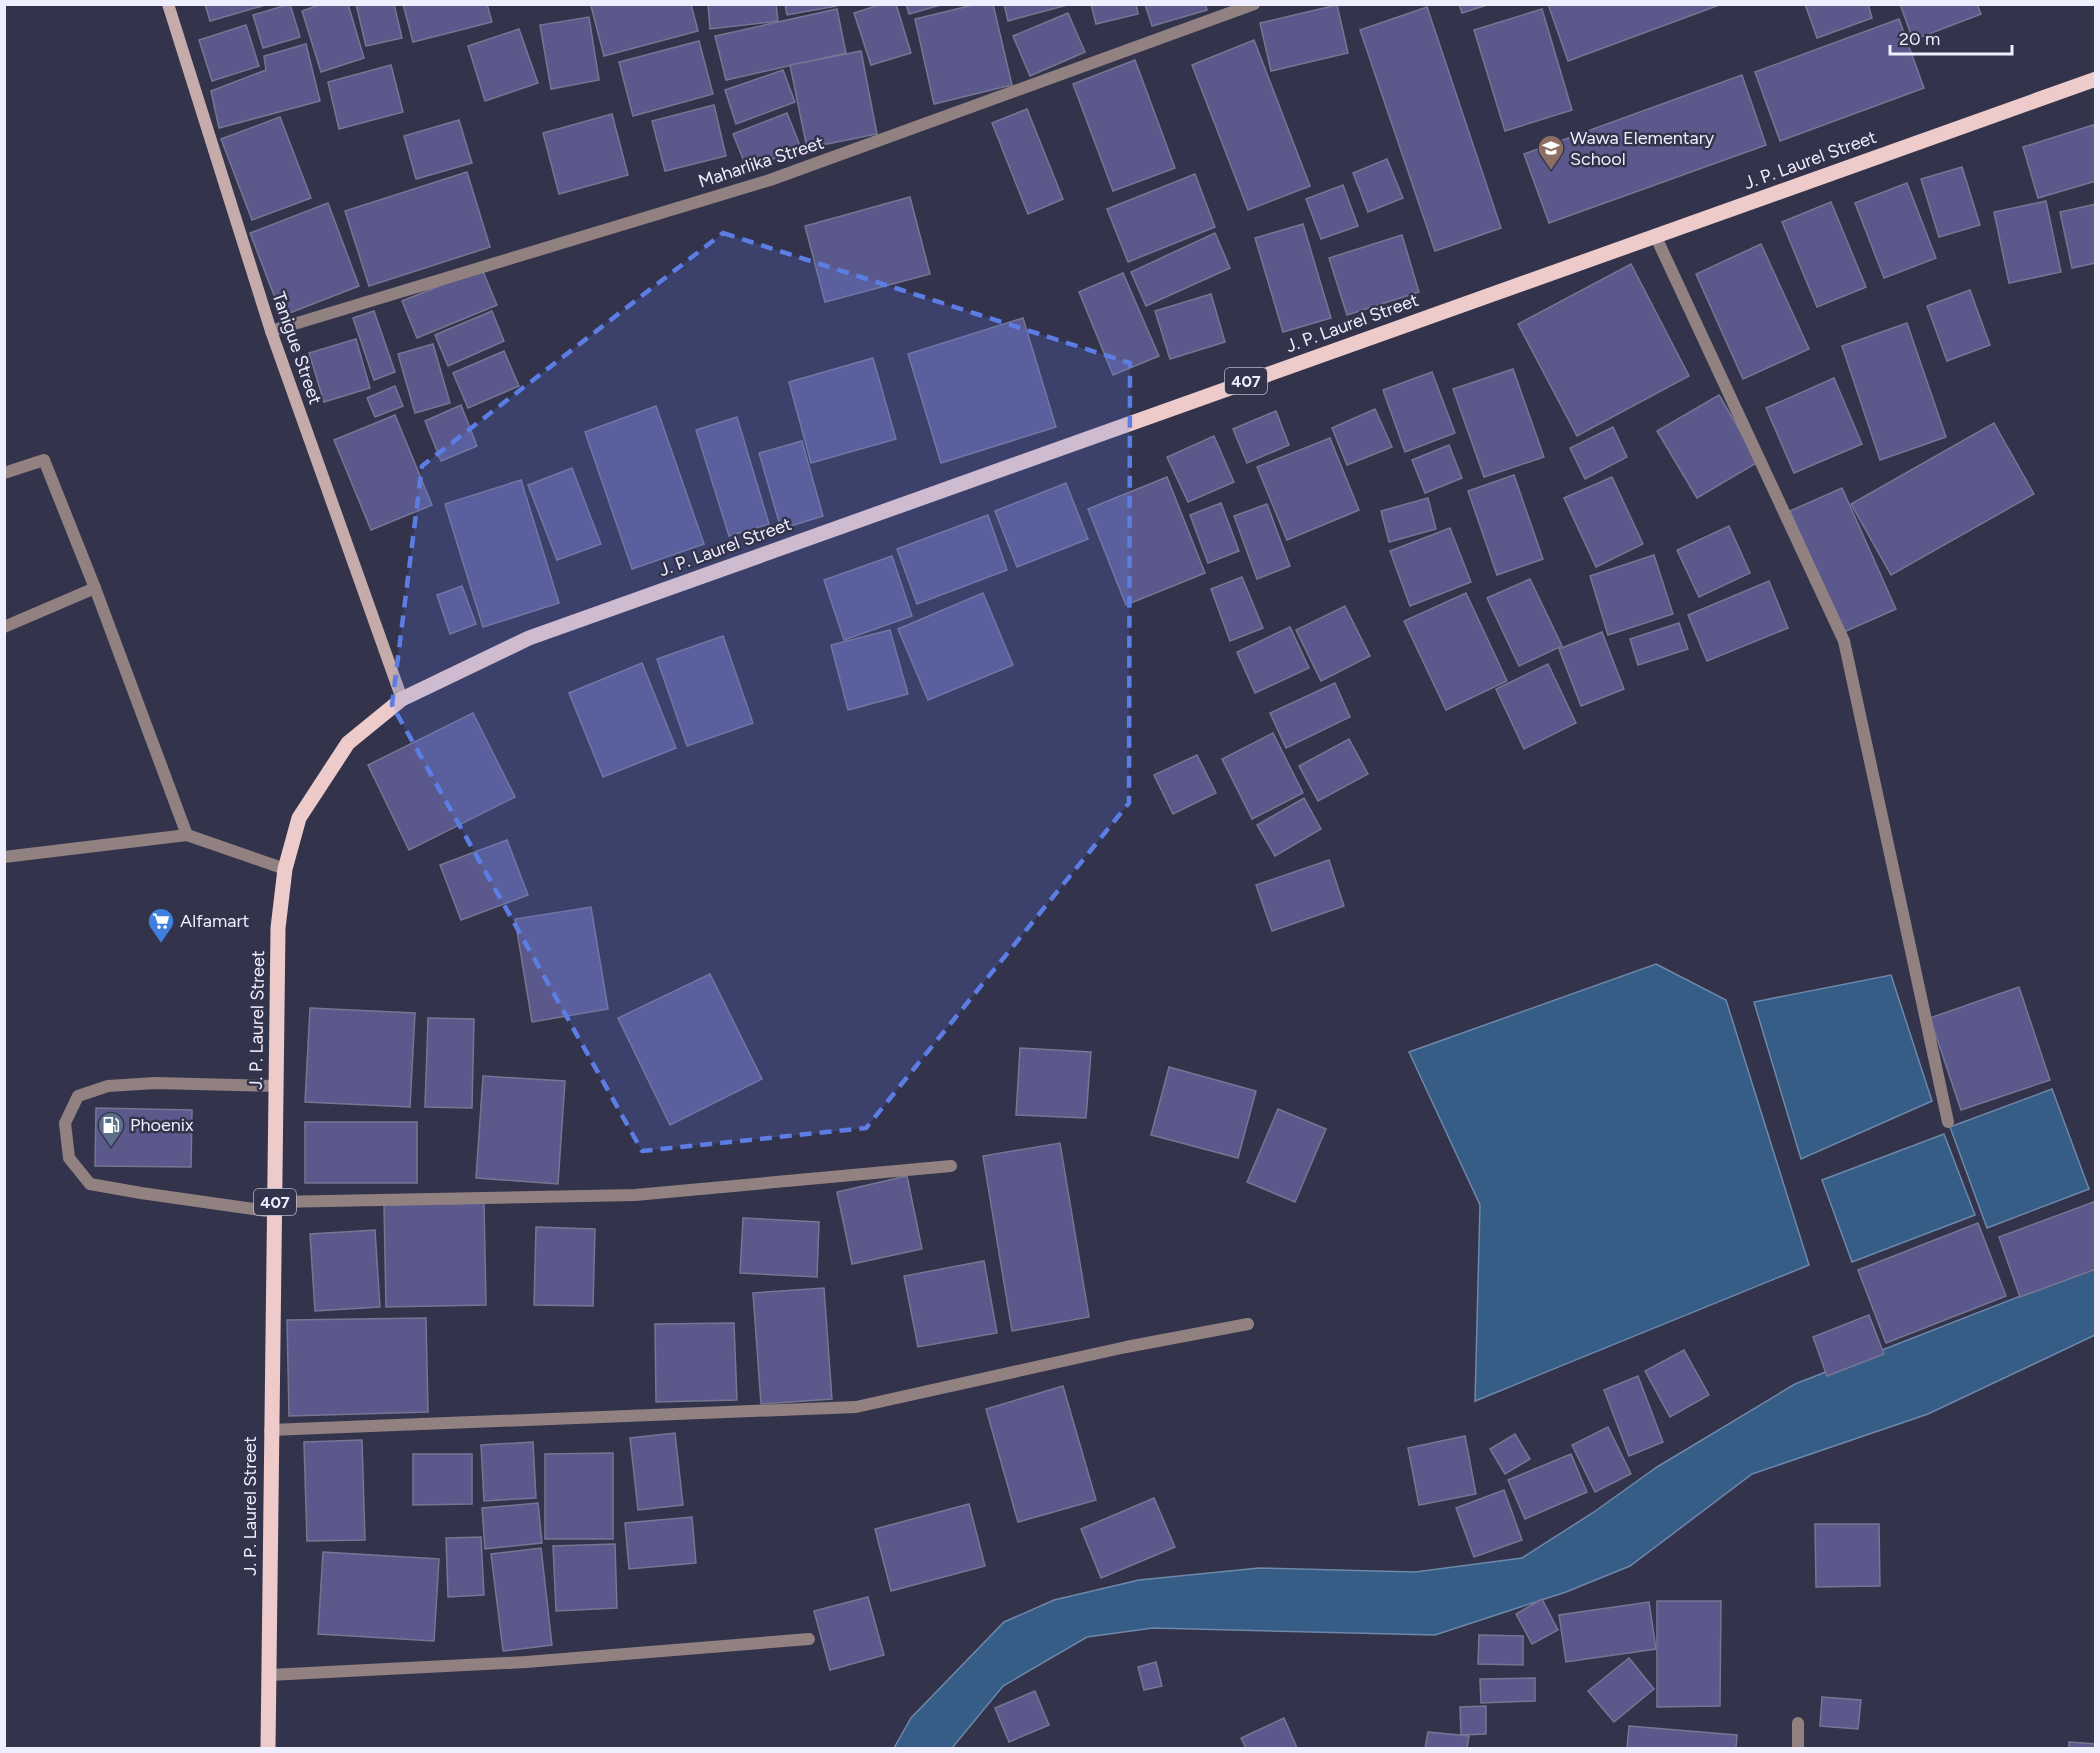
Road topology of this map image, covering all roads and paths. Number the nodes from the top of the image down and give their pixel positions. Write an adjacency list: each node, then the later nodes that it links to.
1 (168, 4): 5 (street, Tanigue Street)
2 (1254, 4): 5 (street, Maharlika Street)
3 (2096, 79): 4 (main road, J. P. Laurel Street / 407)
4 (1655, 236): 9 (main road, J. P. Laurel Street / 407); 14 (street)
5 (271, 331): 9 (street, Tanigue Street)
6 (4, 473): 7 (street)
7 (95, 588): 8 (street); 10 (street)
8 (4, 627)
9 (402, 699): 12 (main road, J. P. Laurel Street / 407)
10 (187, 836): 11 (street); 12 (street)
11 (4, 857)
12 (285, 869): 13 (main road, J. P. Laurel Street / 407)
13 (276, 1086): 16 (main road, J. P. Laurel Street / 407); 16 (street)
14 (1948, 1122)
15 (951, 1166): 16 (street)
16 (275, 1207): 18 (main road, J. P. Laurel Street / 407)
17 (1248, 1324): 18 (street)
18 (270, 1430): 20 (main road, J. P. Laurel Street / 407)
19 (809, 1639): 20 (street)
20 (269, 1675): 22 (main road, J. P. Laurel Street / 407)
21 (1798, 1723): 23 (street)
22 (268, 1749)
23 (1797, 1749)

